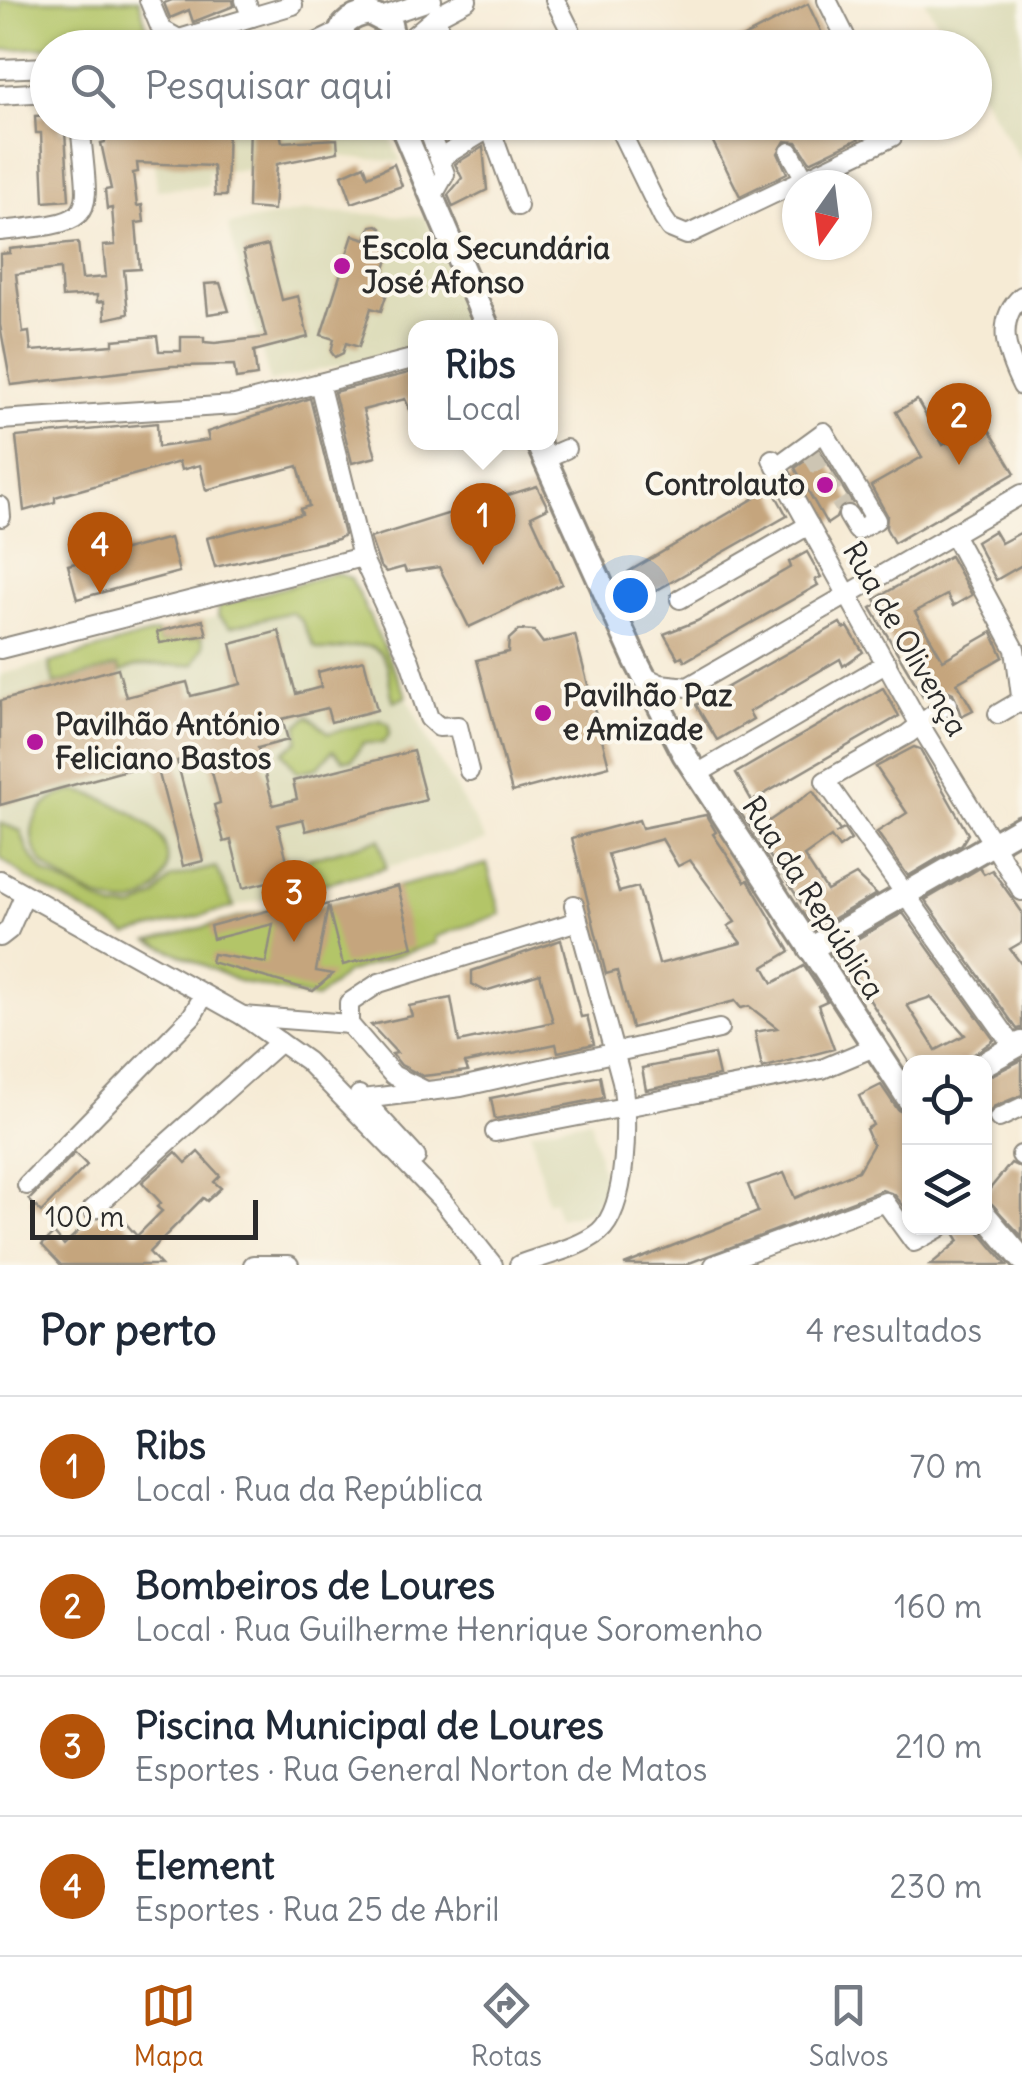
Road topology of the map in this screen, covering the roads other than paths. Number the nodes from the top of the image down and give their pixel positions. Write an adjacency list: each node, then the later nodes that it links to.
1 (150, 0): 10 (street)
2 (291, 0): 7 (street)
3 (467, 0): 8 (street)
4 (555, 0): 14 (street)
5 (828, 0): 15 (street)
6 (840, 0): 16 (street)
7 (249, 8): 11 (street)
8 (433, 9): 9 (street); 13 (street)
9 (353, 19): 12 (main road)
10 (163, 30)
11 (207, 30)
12 (385, 30)
13 (414, 30)
14 (570, 30)
15 (842, 30)
16 (854, 30)
17 (30, 68): 18 (street)
18 (0, 70)
19 (30, 93): 20 (street)
20 (0, 95)
21 (82, 140): 35 (street)
22 (408, 140): 33 (main road)
23 (432, 140): 29 (street)
24 (467, 140): 29 (street)
25 (494, 140): 34 (street)
26 (625, 140): 32 (street)
27 (874, 140): 31 (street)
28 (790, 152): 30 (street)
29 (439, 159): 33 (street)
30 (800, 170)
31 (822, 170)
32 (782, 191)
33 (432, 197): 37 (main road)
34 (518, 206)
35 (0, 231)
36 (1022, 296): 40 (street)
37 (485, 320)
38 (408, 360): 39 (street)
39 (319, 383): 41 (street); 51 (street)
40 (1022, 386)
41 (0, 420)
42 (566, 449): 43 (street)
43 (558, 450)
44 (540, 451): 57 (main road, Rua da República)
45 (1022, 494): 50 (street)
46 (0, 506): 48 (street)
47 (848, 515): 49 (street, Rua de Olivença)
48 (1, 517)
49 (809, 525): 52 (street, Rua de Olivença); 53 (street)
50 (953, 534): 52 (street); 56 (street)
51 (362, 557): 54 (street); 64 (street)
52 (847, 595): 55 (street, Rua de Olivença); 58 (street)
53 (680, 599)
54 (0, 649)
55 (887, 663): 62 (street, Rua de Olivença); 65 (street)
56 (1021, 665): 59 (street)
57 (643, 676): 58 (street); 63 (main road, Rua da República)
58 (688, 687): 63 (street)
59 (1021, 703): 61 (street)
60 (948, 704): 62 (street)
61 (998, 714)
62 (920, 724): 67 (street, Rua de Olivença); 70 (street)
63 (668, 725): 65 (main road, Rua da República)
64 (469, 771)
65 (697, 774): 73 (main road, Rua da República)
66 (1022, 827): 67 (main road)
67 (990, 844): 69 (street, Rua de Olivença); 70 (main road)
68 (0, 880): 71 (street)
69 (1022, 891)
70 (904, 895): 73 (main road); 79 (street)
71 (24, 896): 72 (street); 74 (street)
72 (0, 936)
73 (810, 950): 80 (main road, Rua da República)
74 (204, 994): 75 (street); 94 (street)
75 (243, 1016): 76 (street); 78 (street)
76 (349, 1024): 81 (street); 84 (street)
77 (719, 1029): 81 (street)
78 (280, 1042): 83 (street); 95 (street)
79 (1018, 1045): 82 (main road)
80 (874, 1048): 85 (main road, Rua da República); 89 (street)
81 (614, 1052): 86 (street); 89 (street)
82 (992, 1060)
83 (306, 1061): 88 (street); 92 (street)
84 (393, 1075): 86 (street); 87 (street)
85 (902, 1089)
86 (424, 1090): 87 (street); 92 (street)
87 (388, 1097): 88 (street)
88 (363, 1100): 92 (street)
89 (626, 1106): 93 (street); 102 (street)
90 (1022, 1107): 91 (street)
91 (999, 1118)
92 (379, 1126): 99 (street)
93 (495, 1132)
94 (27, 1184)
95 (92, 1210)
96 (902, 1225): 103 (street)
97 (992, 1226): 98 (main road)
98 (1016, 1260)
99 (494, 1261)
100 (253, 1265): 101 (street)
101 (288, 1265)
102 (518, 1265)
103 (714, 1265)

